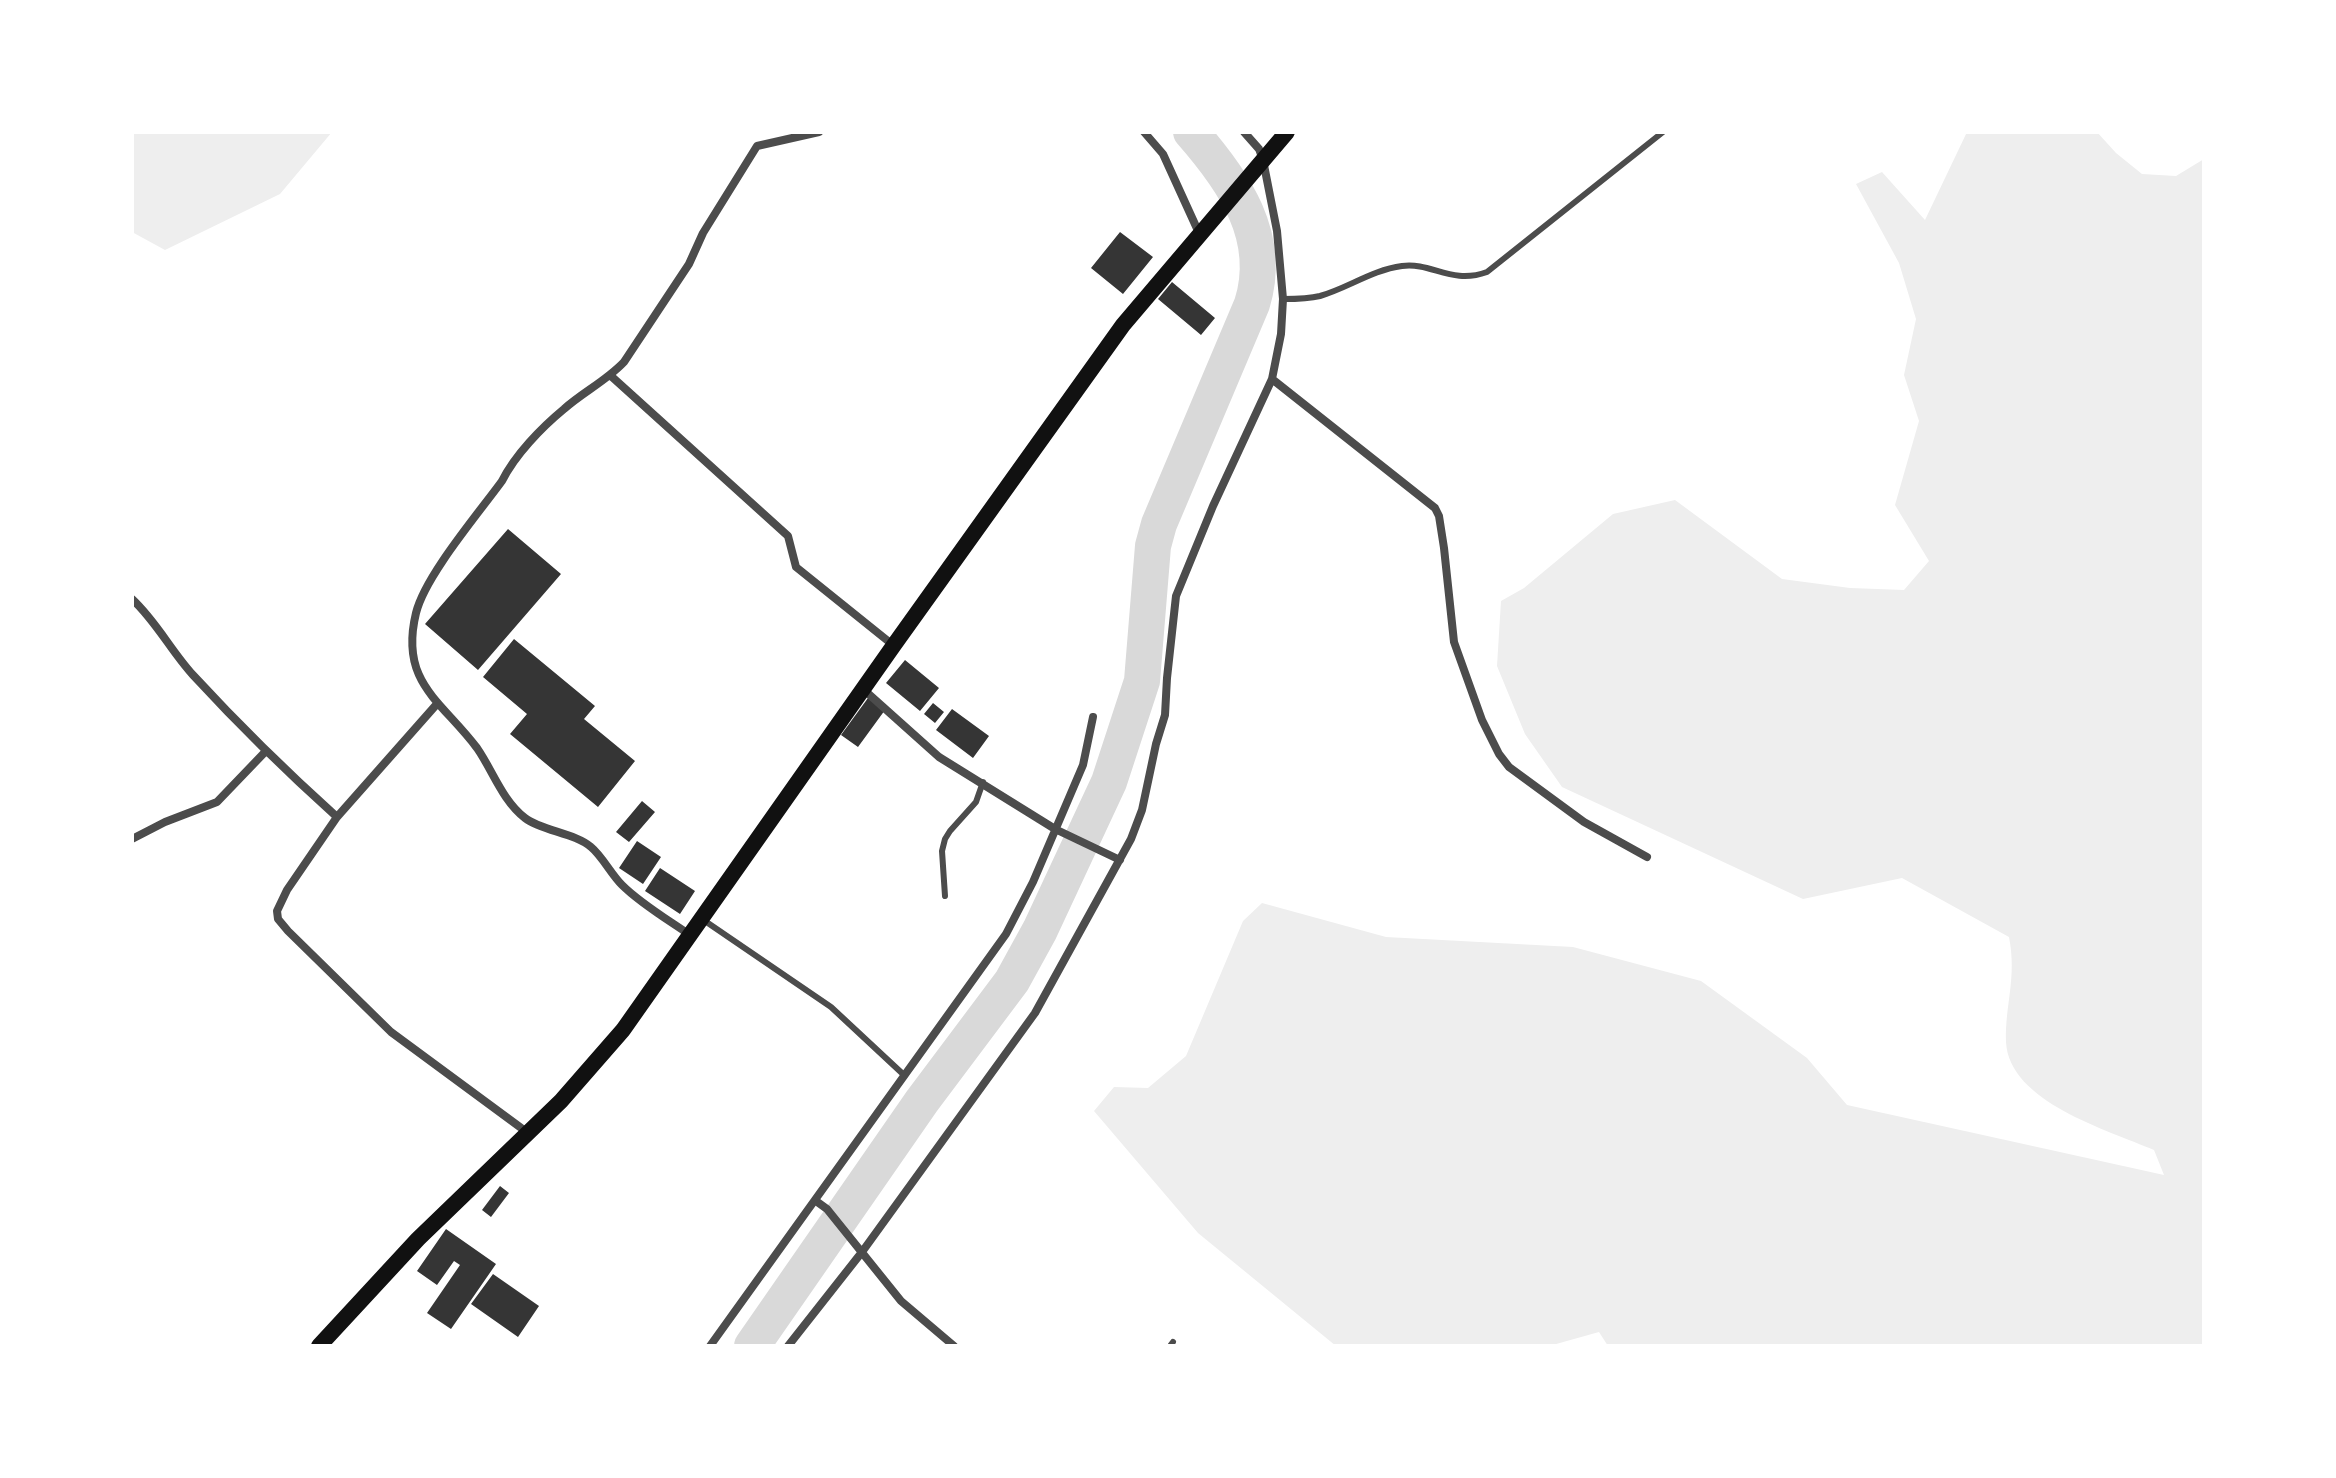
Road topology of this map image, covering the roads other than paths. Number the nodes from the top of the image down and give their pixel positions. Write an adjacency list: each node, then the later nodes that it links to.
1 (819, 132): 9 (street)
2 (1144, 132): 7 (street)
3 (1244, 132): 6 (street)
4 (1287, 132): 6 (main road)
5 (1663, 132): 8 (lane)
6 (1258, 165): 7 (main road); 8 (street)
7 (1204, 229): 12 (main road)
8 (1283, 299): 10 (street)
9 (611, 376): 12 (street); 14 (street)
10 (1272, 379): 21 (street); 22 (street)
11 (132, 599): 16 (street)
12 (894, 645): 13 (main road)
13 (863, 689): 17 (street); 24 (main road)
14 (436, 705): 18 (street); 25 (street)
15 (1093, 717): 19 (street)
16 (265, 752): 18 (street); 20 (street)
17 (983, 782): 19 (street); 23 (lane)
18 (337, 817): 27 (street)
19 (1055, 829): 22 (street); 26 (street)
20 (132, 839)
21 (1647, 857)
22 (1115, 859): 29 (street)
23 (945, 896)
24 (702, 919): 25 (main road); 26 (lane)
25 (691, 935): 27 (main road)
26 (904, 1075): 28 (street)
27 (529, 1134): 30 (main road)
28 (816, 1201): 29 (street); 31 (street)
29 (862, 1252): 32 (street); 33 (street)
30 (319, 1346)
31 (710, 1346)
32 (788, 1346)
33 (954, 1346)

